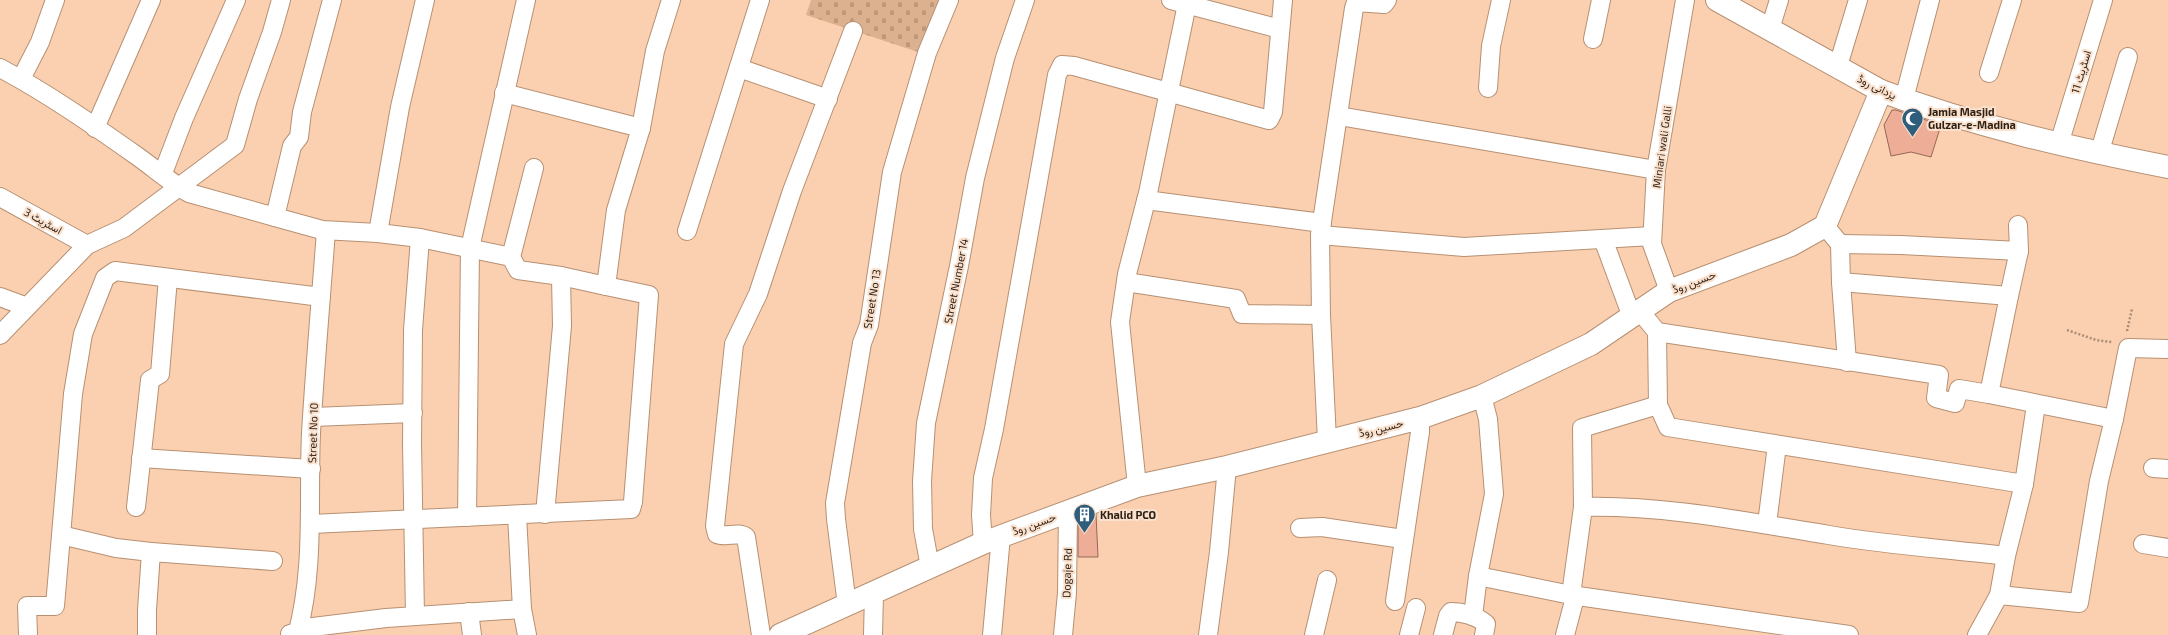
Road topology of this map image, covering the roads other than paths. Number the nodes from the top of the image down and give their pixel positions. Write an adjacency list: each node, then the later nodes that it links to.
1 (55, 0): 33 (street)
2 (151, 0): 41 (street)
3 (236, 0): 48 (street)
4 (281, 0): 49 (street)
5 (332, 0): 52 (street)
6 (425, 0): 58 (street)
7 (526, 0): 36 (street)
8 (671, 0): 42 (street)
9 (760, 0): 31 (street)
10 (949, 0): 123 (street, Street No 13)
11 (1025, 0): 116 (street, Street Number 14)
12 (1283, 0): 24 (street)
13 (1387, 0): 40 (street)
14 (1501, 0): 34 (street)
15 (1601, 0): 27 (street)
16 (1685, 0): 47 (street, Miniari wali Galli)
17 (1717, 0): 25 (street, یزدانی روڈ)
18 (1779, 0): 25 (street)
19 (1858, 0): 29 (street)
20 (1930, 0): 39 (street)
21 (2012, 0): 32 (street)
22 (2103, 0): 43 (street, اسٹریٹ 11)
23 (1179, 2): 24 (street); 37 (street)
24 (1280, 29): 37 (street)
25 (1770, 29): 29 (street, یزدانی روڈ)
26 (853, 31): 38 (street)
27 (1593, 39)
28 (2128, 57): 44 (street)
29 (1838, 66): 35 (street, یزدانی روڈ)
30 (0, 68): 33 (street)
31 (739, 68): 38 (street); 57 (street)
32 (1989, 73)
33 (21, 79): 41 (street)
34 (1488, 88)
35 (1882, 91): 39 (street, یزدانی روڈ); 54 (street)
36 (504, 93): 42 (street); 64 (street)
37 (1170, 93): 51 (street); 109 (street)
38 (828, 99): 134 (street)
39 (1904, 100): 43 (street, یزدانی روڈ)
40 (1339, 116): 47 (street); 55 (street)
41 (95, 128): 48 (street)
42 (641, 128): 71 (street)
43 (2059, 144): 44 (street, یزدانی روڈ)
44 (2099, 154): 45 (street, یزدانی روڈ)
45 (2168, 167)
46 (534, 168): 66 (street)
47 (1656, 170): 59 (street, Miniari wali Galli)
48 (163, 174): 49 (street)
49 (177, 186): 52 (street); 63 (street)
50 (0, 197): 63 (street, اسٹریٹ 3)
51 (1146, 200): 55 (street); 69 (street)
52 (275, 217): 56 (street)
53 (2018, 225): 65 (street)
54 (1825, 226): 62 (street); 72 (street, حسین روڈ)
55 (1321, 229): 61 (street); 78 (street)
56 (326, 231): 58 (street); 75 (street, Street No 10)
57 (688, 231)
58 (378, 233): 60 (street)
59 (1652, 236): 61 (street); 72 (street, Miniari wali Galli)
60 (420, 238): 64 (street); 87 (street)
61 (1603, 239): 77 (street)
62 (1840, 244): 65 (street); 70 (street)
63 (87, 245): 76 (street)
64 (470, 248): 66 (street); 103 (street)
65 (2019, 251): 73 (street)
66 (511, 257): 67 (street)
67 (561, 276): 71 (street); 101 (street)
68 (168, 278): 75 (street); 93 (street); 108 (street)
69 (1126, 282): 78 (street); 97 (street)
70 (1841, 282): 73 (street); 82 (street)
71 (606, 286): 101 (street)
72 (1669, 291): 77 (street, حسین روڈ)
73 (2009, 296): 83 (street)
74 (0, 297): 76 (street)
75 (321, 297): 88 (street, Street No 10)
76 (27, 307): 80 (street)
77 (1636, 314): 79 (street); 84 (street, حسین روڈ)
78 (1321, 315): 91 (street)
79 (1657, 332): 82 (street); 85 (street)
80 (0, 335)
81 (2168, 349): 90 (street)
82 (1847, 362): 83 (street)
83 (1989, 394): 86 (street)
84 (1482, 396): 89 (street, حسین روڈ); 117 (street)
85 (1658, 405): 92 (street); 99 (street)
86 (2036, 405): 90 (street); 96 (street)
87 (413, 413): 88 (street); 104 (street)
88 (313, 417): 95 (street, Street No 10)
89 (1420, 418): 91 (street, حسین روڈ); 110 (street)
90 (2114, 419): 121 (street)
91 (1327, 441): 94 (street, حسین روڈ)
92 (1777, 445): 96 (street); 106 (street)
93 (141, 458): 95 (street); 98 (street)
94 (1227, 467): 97 (street, حسین روڈ); 139 (street)
95 (311, 469): 105 (street, Street No 10)
96 (2024, 484): 114 (street)
97 (1137, 486): 100 (street, حسین روڈ)
98 (136, 507)
99 (1583, 507): 106 (street); 120 (street)
100 (1068, 511): 109 (street, حسین روڈ); 138 (street, Dogaje Rd)
101 (545, 514): 102 (street)
102 (517, 515): 103 (street); 125 (street)
103 (467, 518): 104 (street)
104 (415, 520): 105 (street); 127 (street)
105 (310, 524): 129 (street, Street No 10)
106 (1767, 524): 114 (street)
107 (1300, 528): 110 (street)
108 (61, 535): 113 (street); 130 (street)
109 (992, 539): 116 (street, حسین روڈ); 137 (street)
110 (1403, 539): 122 (street)
111 (2143, 544): 112 (street)
112 (2168, 548)
113 (151, 552): 115 (street); 131 (street)
114 (2006, 556): 121 (street)
115 (273, 561)
116 (930, 567): 119 (street, حسین روڈ)
117 (1478, 576): 120 (street); 128 (street)
118 (1327, 580): 140 (street)
119 (874, 593): 123 (street, حسین روڈ); 136 (street)
120 (1572, 595): 144 (street); 145 (street)
121 (1999, 595): 146 (street)
122 (1395, 601)
123 (847, 604): 135 (street, حسین روڈ)
124 (1416, 608): 141 (street)
125 (522, 609): 126 (street); 133 (street)
126 (469, 612): 127 (street); 132 (street)
127 (415, 616): 129 (street)
128 (1473, 616): 142 (street); 143 (street)
129 (293, 634)
130 (28, 635)
131 (147, 635)
132 (472, 635)
133 (527, 635)
134 (761, 635)
135 (780, 635)
136 (874, 635)
137 (992, 635)
138 (1063, 635)
139 (1208, 635)
140 (1314, 635)
141 (1409, 635)
142 (1442, 635)
143 (1484, 635)
144 (1565, 635)
145 (1849, 635)
146 (1977, 635)

